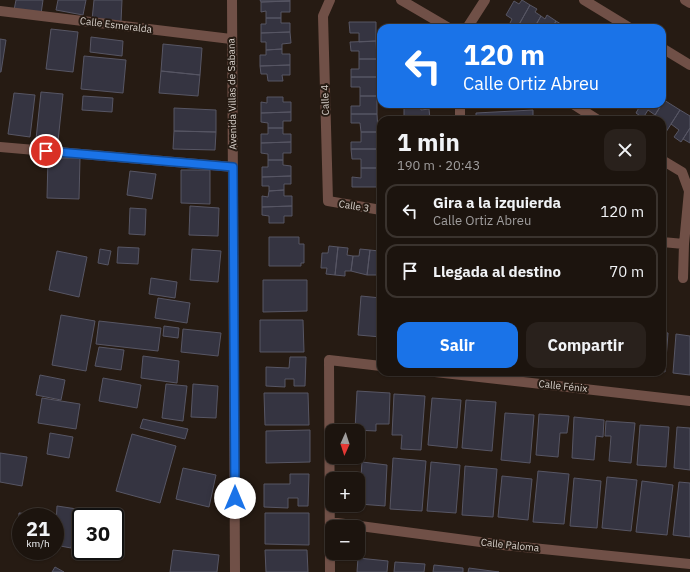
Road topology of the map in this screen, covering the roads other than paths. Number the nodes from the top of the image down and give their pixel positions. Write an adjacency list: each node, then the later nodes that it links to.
1 (232, 0): 12 (street, Avenida Villas de Sabana)
2 (330, 0): 20 (street, Calle 4)
3 (401, 0): 9 (street)
4 (485, 0): 10 (street)
5 (584, 0): 11 (street)
6 (685, 0): 7 (street)
7 (690, 3)
8 (0, 11): 12 (street, Calle Esmeralda)
9 (442, 24)
10 (470, 24)
11 (623, 24)
12 (231, 39): 19 (street, Avenida Villas de Sabana)
13 (666, 50): 14 (street)
14 (690, 65)
15 (578, 108): 16 (street)
16 (592, 116)
17 (0, 147): 19 (street)
18 (666, 162): 23 (street)
19 (233, 167): 32 (street, Avenida Villas de Sabana)
20 (328, 202): 21 (street, Calle 3)
21 (377, 209)
22 (666, 242): 23 (street)
23 (684, 244): 24 (street)
24 (683, 278)
25 (377, 366): 28 (street)
26 (470, 376): 27 (street, Calle Fénix)
27 (690, 401)
28 (330, 520)
29 (365, 527): 31 (street, Calle Paloma)
30 (330, 560): 33 (street)
31 (690, 564)
32 (235, 572)
33 (330, 572)

